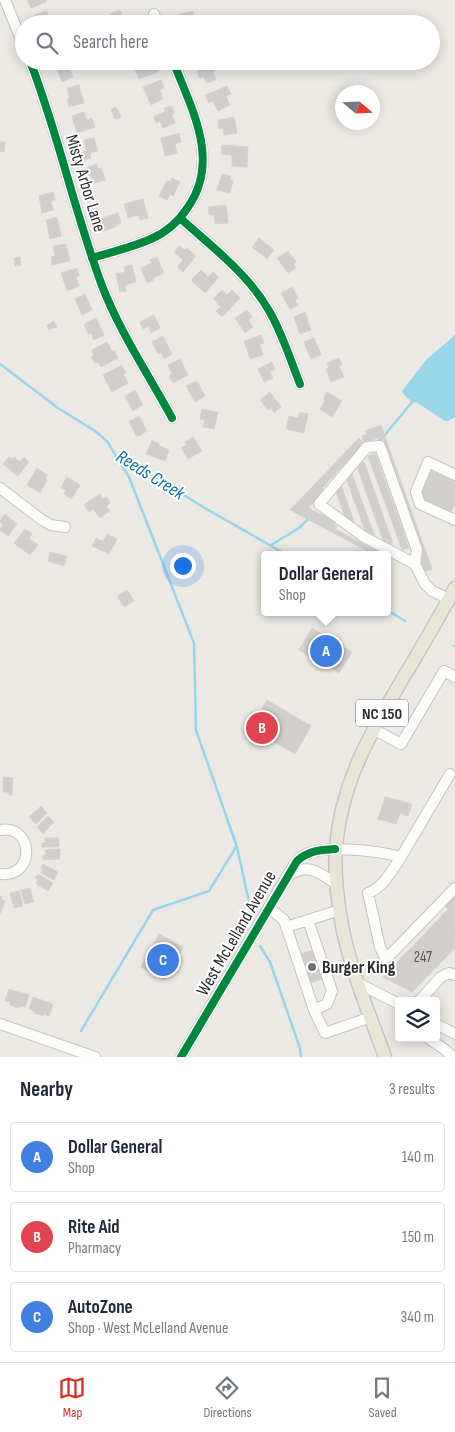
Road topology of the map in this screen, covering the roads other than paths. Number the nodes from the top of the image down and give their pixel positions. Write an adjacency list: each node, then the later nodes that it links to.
1 (5, 0): 2 (street)
2 (15, 24)
3 (33, 70): 6 (street, Misty Arbor Lane)
4 (177, 70): 5 (street)
5 (180, 218): 6 (street); 7 (street)
6 (92, 258): 8 (street, Misty Arbor Lane)
7 (300, 384)
8 (172, 418)
9 (455, 475): 11 (street)
10 (0, 488): 12 (street)
11 (455, 520)
12 (66, 527)
13 (390, 551): 15 (street)
14 (391, 551): 15 (street)
15 (415, 564): 16 (street)
16 (452, 593): 18 (main road, NC 150)
17 (455, 677): 18 (street)
18 (373, 729): 21 (main road, NC 150)
19 (450, 774): 22 (street)
20 (0, 830): 23 (street)
21 (335, 849): 22 (street, West McLelland Avenue); 24 (street, West McLelland Avenue); 25 (main road, NC 150)
22 (401, 857): 26 (street)
23 (0, 874)
24 (287, 876): 25 (street); 27 (street, West McLelland Avenue)
25 (336, 884): 28 (main road, NC 150)
26 (455, 888)
27 (268, 908): 30 (street); 43 (street, West McLelland Avenue)
28 (340, 910): 29 (street); 32 (main road, NC 150)
29 (308, 920): 30 (street); 35 (street)
30 (286, 927): 35 (street)
31 (455, 975): 33 (street)
32 (358, 983): 34 (street); 36 (main road, NC 150)
33 (423, 997)
34 (395, 1002)
35 (314, 1010): 36 (street)
36 (371, 1018): 44 (main road, NC 150)
37 (0, 1024): 42 (street)
38 (440, 1026): 39 (street)
39 (455, 1034)
40 (433, 1042): 41 (street)
41 (450, 1056)
42 (95, 1057)
43 (181, 1057)
44 (385, 1057)

